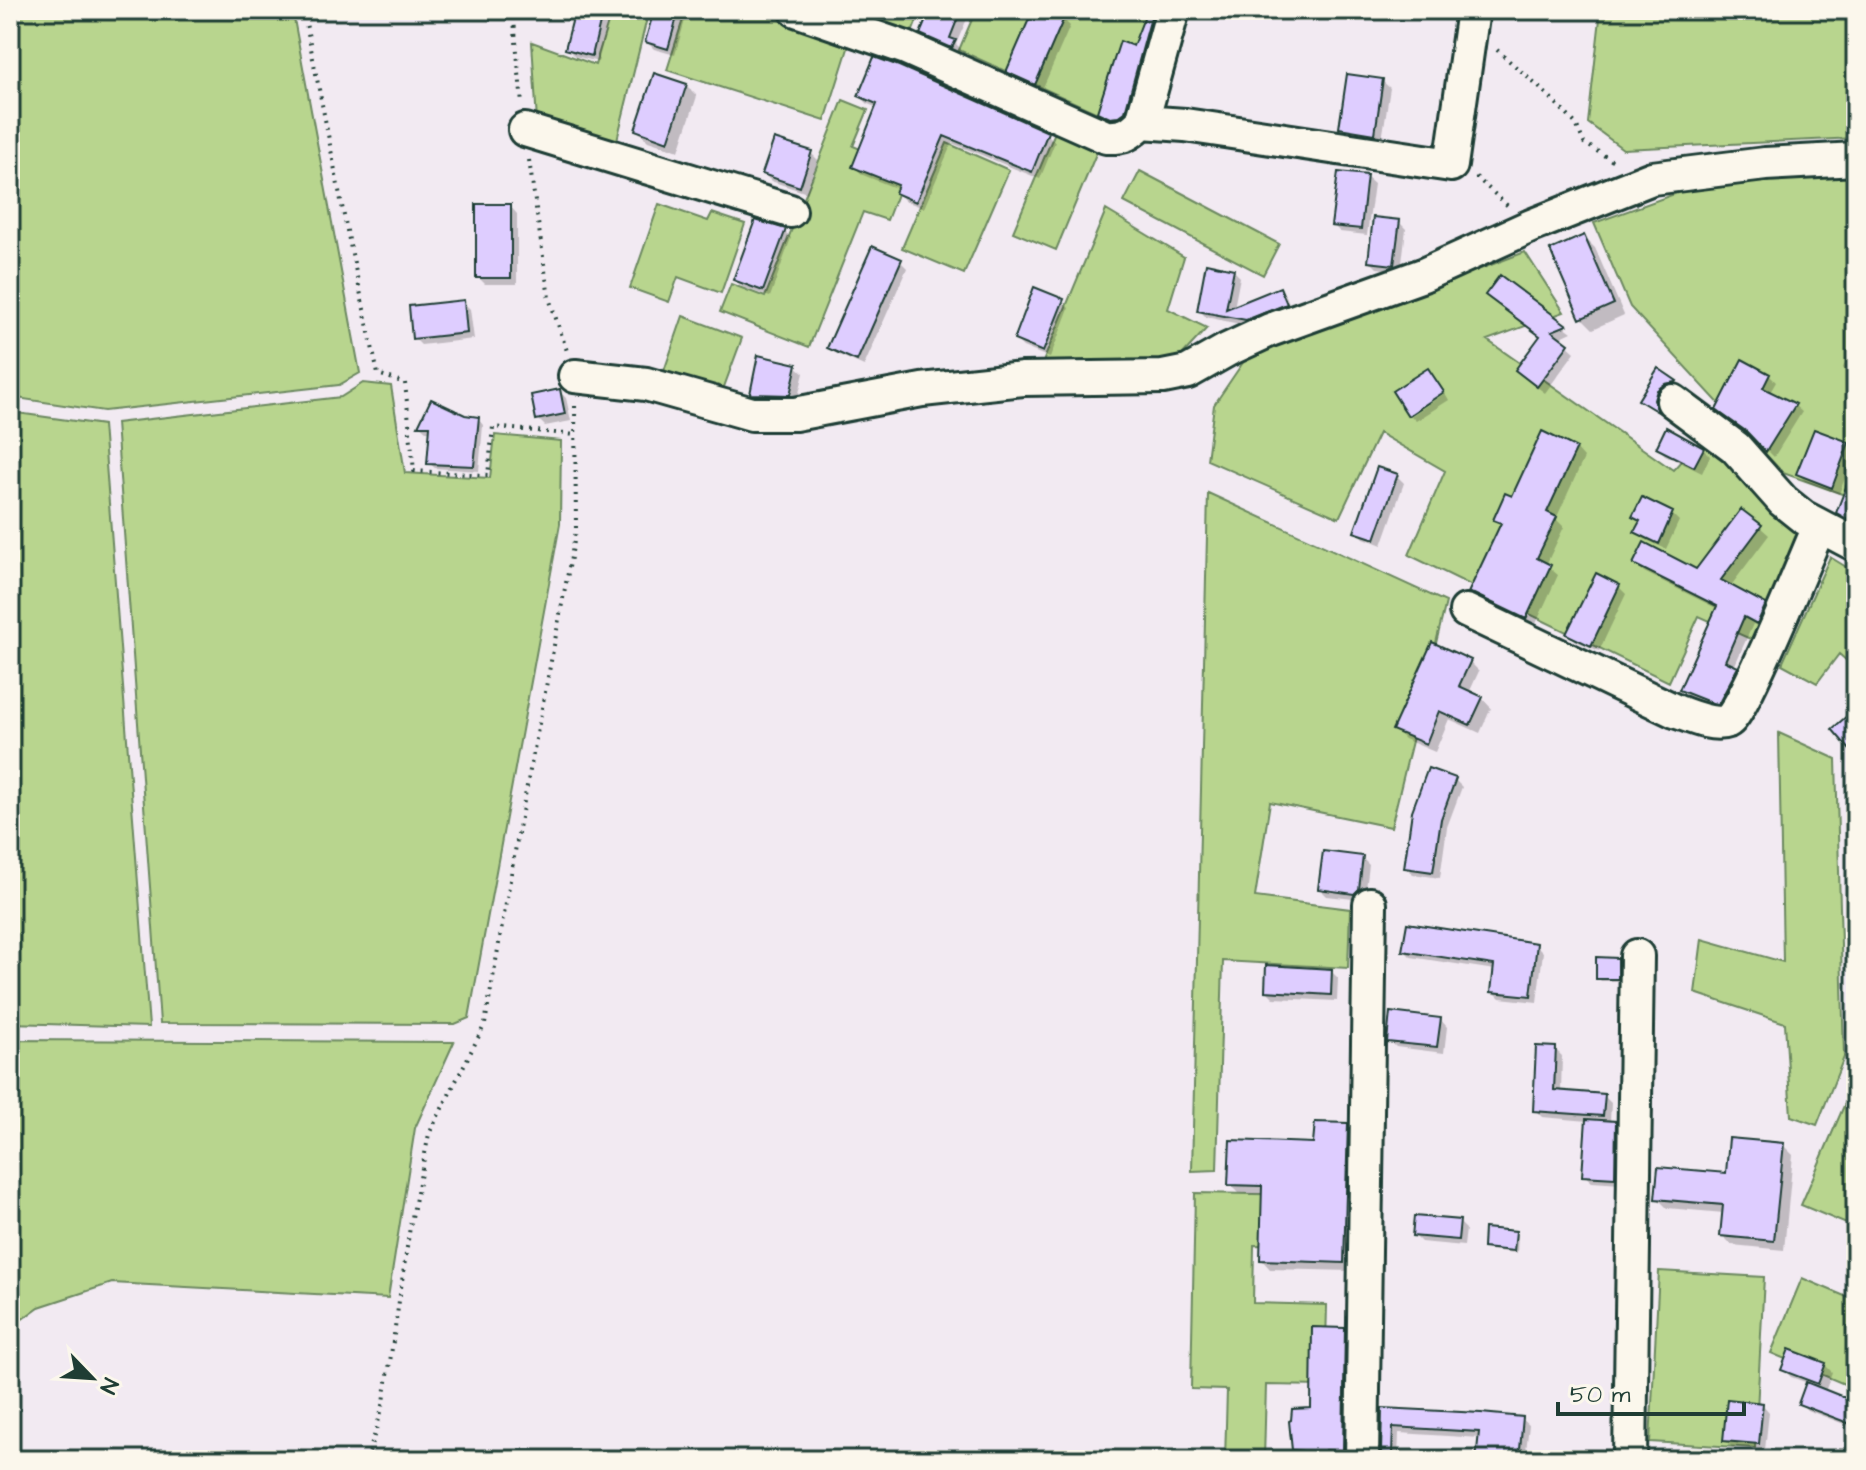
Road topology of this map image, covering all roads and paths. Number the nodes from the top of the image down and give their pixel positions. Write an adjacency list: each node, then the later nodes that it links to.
1 (306, 10): 16 (path)
2 (513, 10): 8 (path)
3 (796, 10): 7 (street)
4 (1173, 10): 7 (street)
5 (1473, 10): 10 (street)
6 (1492, 46): 11 (path)
7 (1142, 122): 10 (street)
8 (525, 130): 12 (street); 14 (path)
9 (1856, 159): 11 (street)
10 (1451, 165): 13 (path)
11 (1652, 178): 13 (street)
12 (790, 211)
13 (1531, 226): 14 (street)
14 (575, 376): 16 (path)
15 (1673, 401): 17 (street)
16 (576, 435): 22 (path)
17 (1819, 527): 18 (street); 19 (street)
18 (1856, 545)
19 (1466, 611)
20 (1370, 904): 23 (street)
21 (1637, 956): 24 (street)
22 (367, 1460)
23 (1362, 1460)
24 (1630, 1460)

